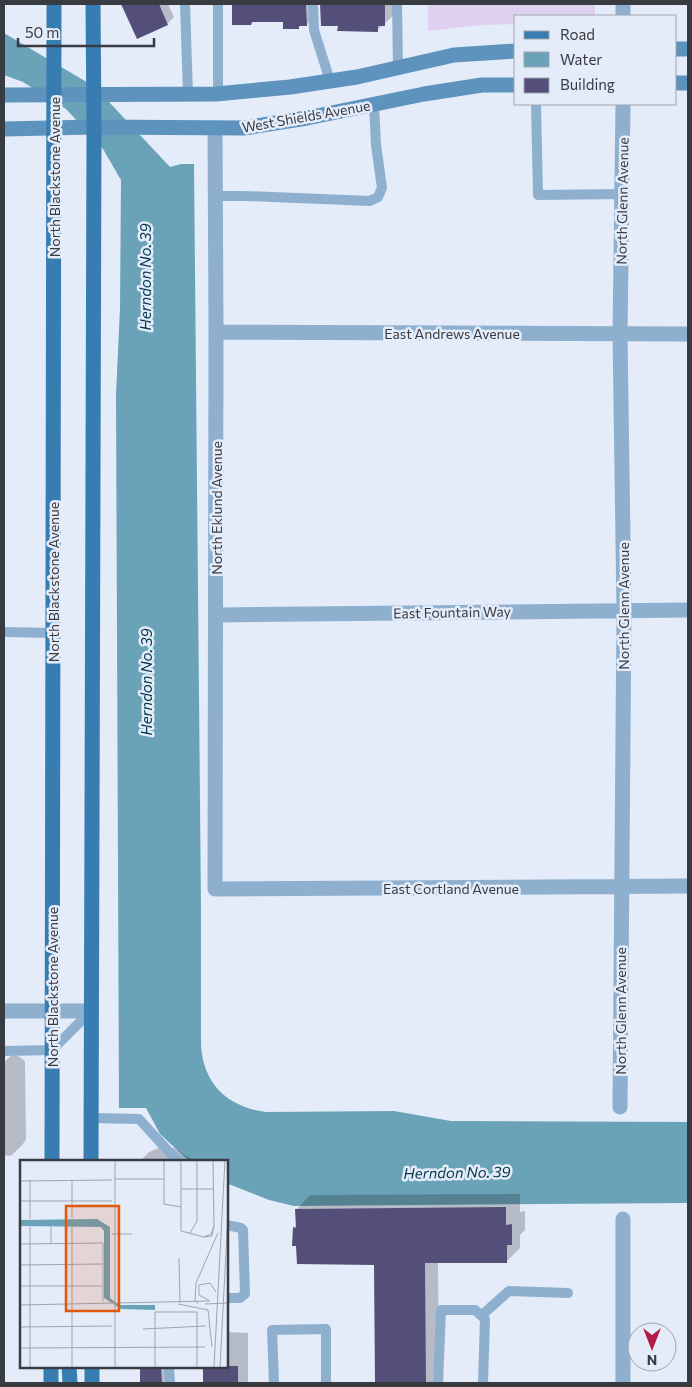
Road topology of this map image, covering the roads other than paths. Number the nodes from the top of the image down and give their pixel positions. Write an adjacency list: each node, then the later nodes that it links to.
1 (54, 4): 15 (main road, North Blackstone Avenue)
2 (93, 4): 14 (main road)
3 (185, 4): 12 (lane)
4 (218, 4): 11 (lane)
5 (313, 4): 9 (lane)
6 (397, 4): 8 (lane)
7 (514, 51): 8 (main road)
8 (398, 68): 9 (main road)
9 (330, 81): 11 (main road)
10 (514, 85): 16 (main road, West Shields Avenue)
11 (218, 93): 12 (main road)
12 (188, 94): 14 (main road)
13 (4, 95): 15 (main road)
14 (94, 95): 15 (main road); 19 (main road)
15 (53, 96): 20 (main road, North Blackstone Avenue)
16 (374, 104): 21 (main road, West Shields Avenue); 24 (lane)
17 (536, 105): 23 (lane)
18 (623, 105): 23 (street, North Glenn Avenue)
19 (94, 127): 20 (main road, West Shields Avenue); 21 (main road, West Shields Avenue); 38 (main road)
20 (54, 128): 22 (main road, West Shields Avenue); 32 (main road, North Blackstone Avenue)
21 (215, 128): 24 (street, North Eklund Avenue)
22 (4, 129)
23 (622, 194): 26 (street, North Glenn Avenue)
24 (215, 196): 25 (street, North Eklund Avenue)
25 (216, 332): 26 (street, East Andrews Avenue); 30 (street, North Eklund Avenue)
26 (620, 334): 27 (street, East Andrews Avenue); 28 (street, North Glenn Avenue)
27 (688, 334)
28 (624, 610): 29 (street, East Fountain Way); 30 (street, East Fountain Way); 33 (street, North Glenn Avenue)
29 (688, 610)
30 (216, 615): 35 (street, North Eklund Avenue)
31 (4, 632): 32 (lane)
32 (53, 632): 37 (main road, North Blackstone Avenue)
33 (621, 886): 34 (street, East Cortland Avenue); 35 (street, East Cortland Avenue); 41 (street, North Glenn Avenue)
34 (688, 886)
35 (215, 889)
36 (4, 1011): 37 (street)
37 (52, 1012): 38 (street); 39 (main road, North Blackstone Avenue)
38 (91, 1012): 39 (lane); 42 (main road)
39 (52, 1050): 40 (lane); 43 (main road, North Blackstone Avenue)
40 (4, 1051)
41 (620, 1107)
42 (92, 1118): 44 (main road); 45 (lane)
43 (52, 1160)
44 (92, 1160)
45 (179, 1160)
46 (623, 1218): 63 (street)
47 (228, 1225): 49 (lane)
48 (568, 1293): 50 (lane)
49 (228, 1298)
50 (482, 1315): 61 (lane); 62 (lane)
51 (51, 1367): 55 (main road)
52 (69, 1367): 56 (main road)
53 (92, 1367): 57 (main road)
54 (169, 1367): 58 (lane)
55 (51, 1383)
56 (70, 1383)
57 (92, 1383)
58 (170, 1383)
59 (274, 1383): 60 (lane)
60 (326, 1383)
61 (438, 1383)
62 (483, 1383)
63 (623, 1383)

